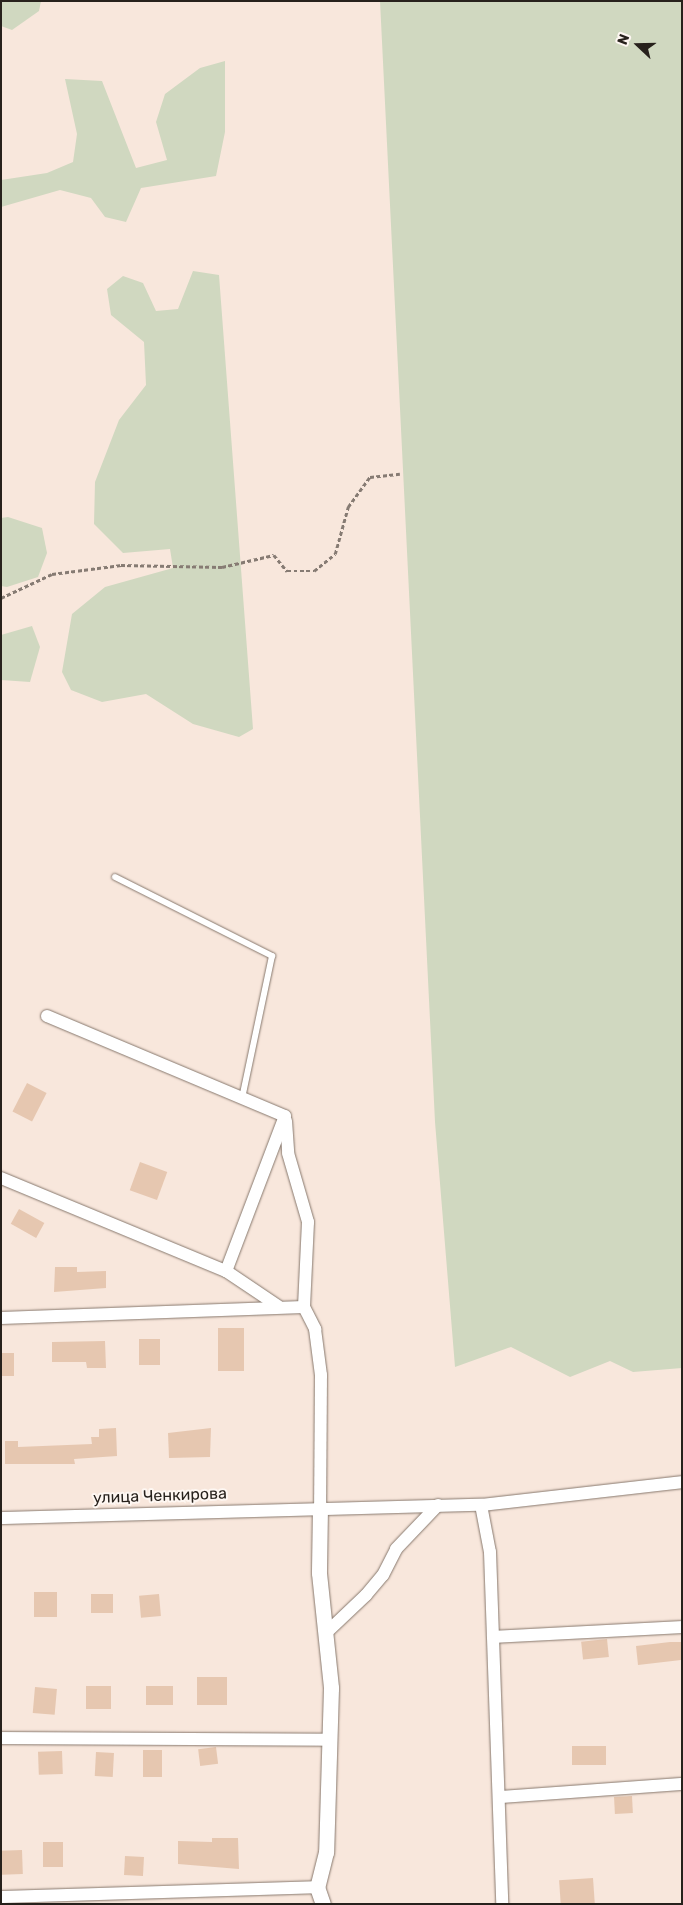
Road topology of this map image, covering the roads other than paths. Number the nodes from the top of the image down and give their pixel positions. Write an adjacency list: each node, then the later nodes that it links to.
1 (115, 877): 3 (lane)
2 (47, 1016): 3 (street)
3 (242, 1098): 4 (street)
4 (285, 1116): 6 (street); 8 (street)
5 (1, 1178): 6 (street)
6 (226, 1271): 7 (street)
7 (278, 1306): 8 (street); 9 (street)
8 (304, 1307): 13 (street)
9 (1, 1318)
10 (682, 1482): 12 (street, улица Ченкирова)
11 (438, 1505): 12 (street, улица Ченкирова); 13 (street, улица Ченкирова); 16 (street)
12 (481, 1505): 17 (street)
13 (320, 1507): 14 (street, улица Ченкирова); 16 (street)
14 (1, 1518)
15 (682, 1627): 17 (street)
16 (326, 1633): 19 (street)
17 (493, 1638): 21 (street)
18 (1, 1738): 19 (street)
19 (330, 1740): 22 (street)
20 (682, 1784): 21 (street)
21 (500, 1797): 25 (street)
22 (317, 1887): 23 (street); 24 (street)
23 (1, 1897)
24 (323, 1904)
25 (502, 1904)

